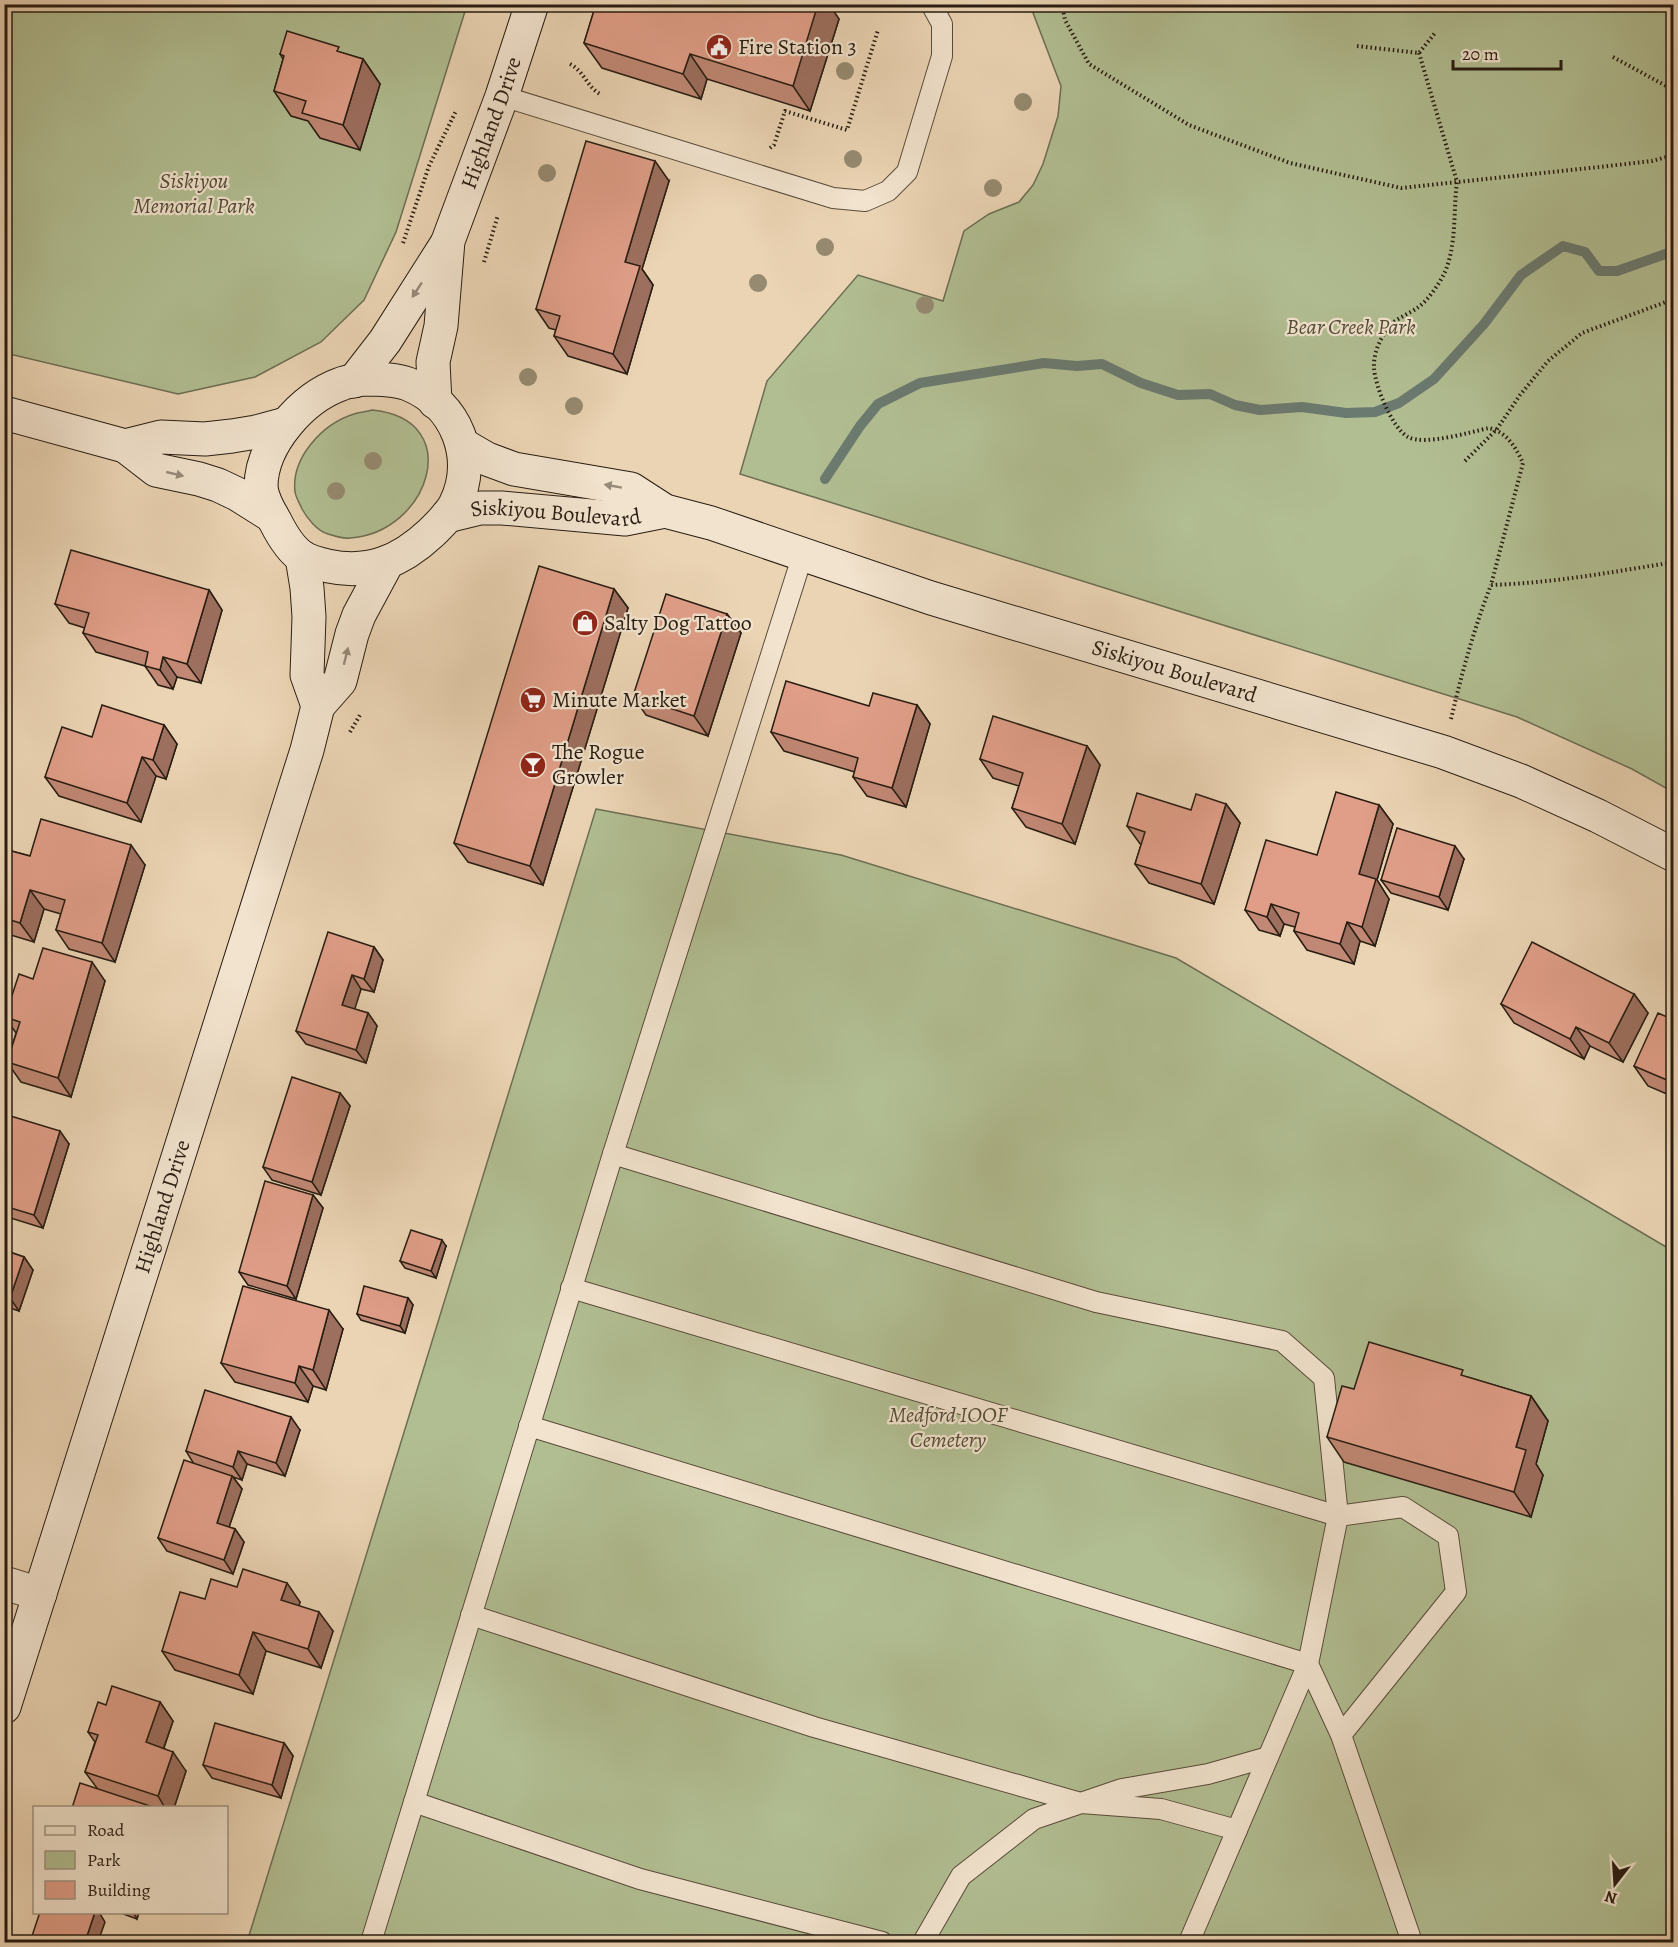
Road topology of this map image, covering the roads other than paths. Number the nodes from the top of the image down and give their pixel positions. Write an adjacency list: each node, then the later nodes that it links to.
1 (532, 4): 3 (main road, Highland Drive)
2 (931, 4): 3 (lane)
3 (502, 96): 4 (main road, Highland Drive)
4 (448, 241): 5 (main road, Highland Drive, one-way to 5); 6 (main road, Highland Drive)
5 (354, 381): 6 (main road); 8 (main road)
6 (435, 402): 9 (main road)
7 (4, 413): 10 (main road)
8 (286, 424): 10 (main road); 12 (main road)
9 (463, 445): 11 (main road, Siskiyou Boulevard, one-way to 9); 13 (main road)
10 (125, 446): 12 (main road, one-way to 12)
11 (664, 511): 13 (main road, Siskiyou Boulevard); 14 (main road, Siskiyou Boulevard)
12 (272, 516): 15 (main road)
13 (447, 516): 16 (main road)
14 (803, 554): 18 (main road, Siskiyou Boulevard); 19 (lane)
15 (302, 557): 16 (main road); 17 (main road)
16 (387, 563): 17 (main road, Highland Drive, one-way to 16)
17 (318, 706): 24 (main road, Highland Drive)
18 (1674, 855)
19 (613, 1154): 20 (lane); 22 (lane)
20 (571, 1288): 21 (lane); 22 (lane)
21 (529, 1426): 25 (lane); 26 (lane)
22 (1338, 1516): 26 (lane); 28 (lane)
23 (4, 1583): 24 (main road)
24 (40, 1594): 27 (main road, Highland Drive)
25 (471, 1615): 30 (lane); 31 (lane)
26 (1308, 1664): 28 (lane); 29 (lane)
27 (4, 1707)
28 (1341, 1735): 37 (lane)
29 (1268, 1757): 31 (lane); 32 (lane)
30 (414, 1802): 33 (lane); 34 (lane)
31 (1081, 1803): 32 (lane); 35 (lane)
32 (1237, 1830): 36 (lane)
33 (371, 1942)
34 (882, 1942)
35 (923, 1942)
36 (1189, 1942)
37 (1412, 1942)

